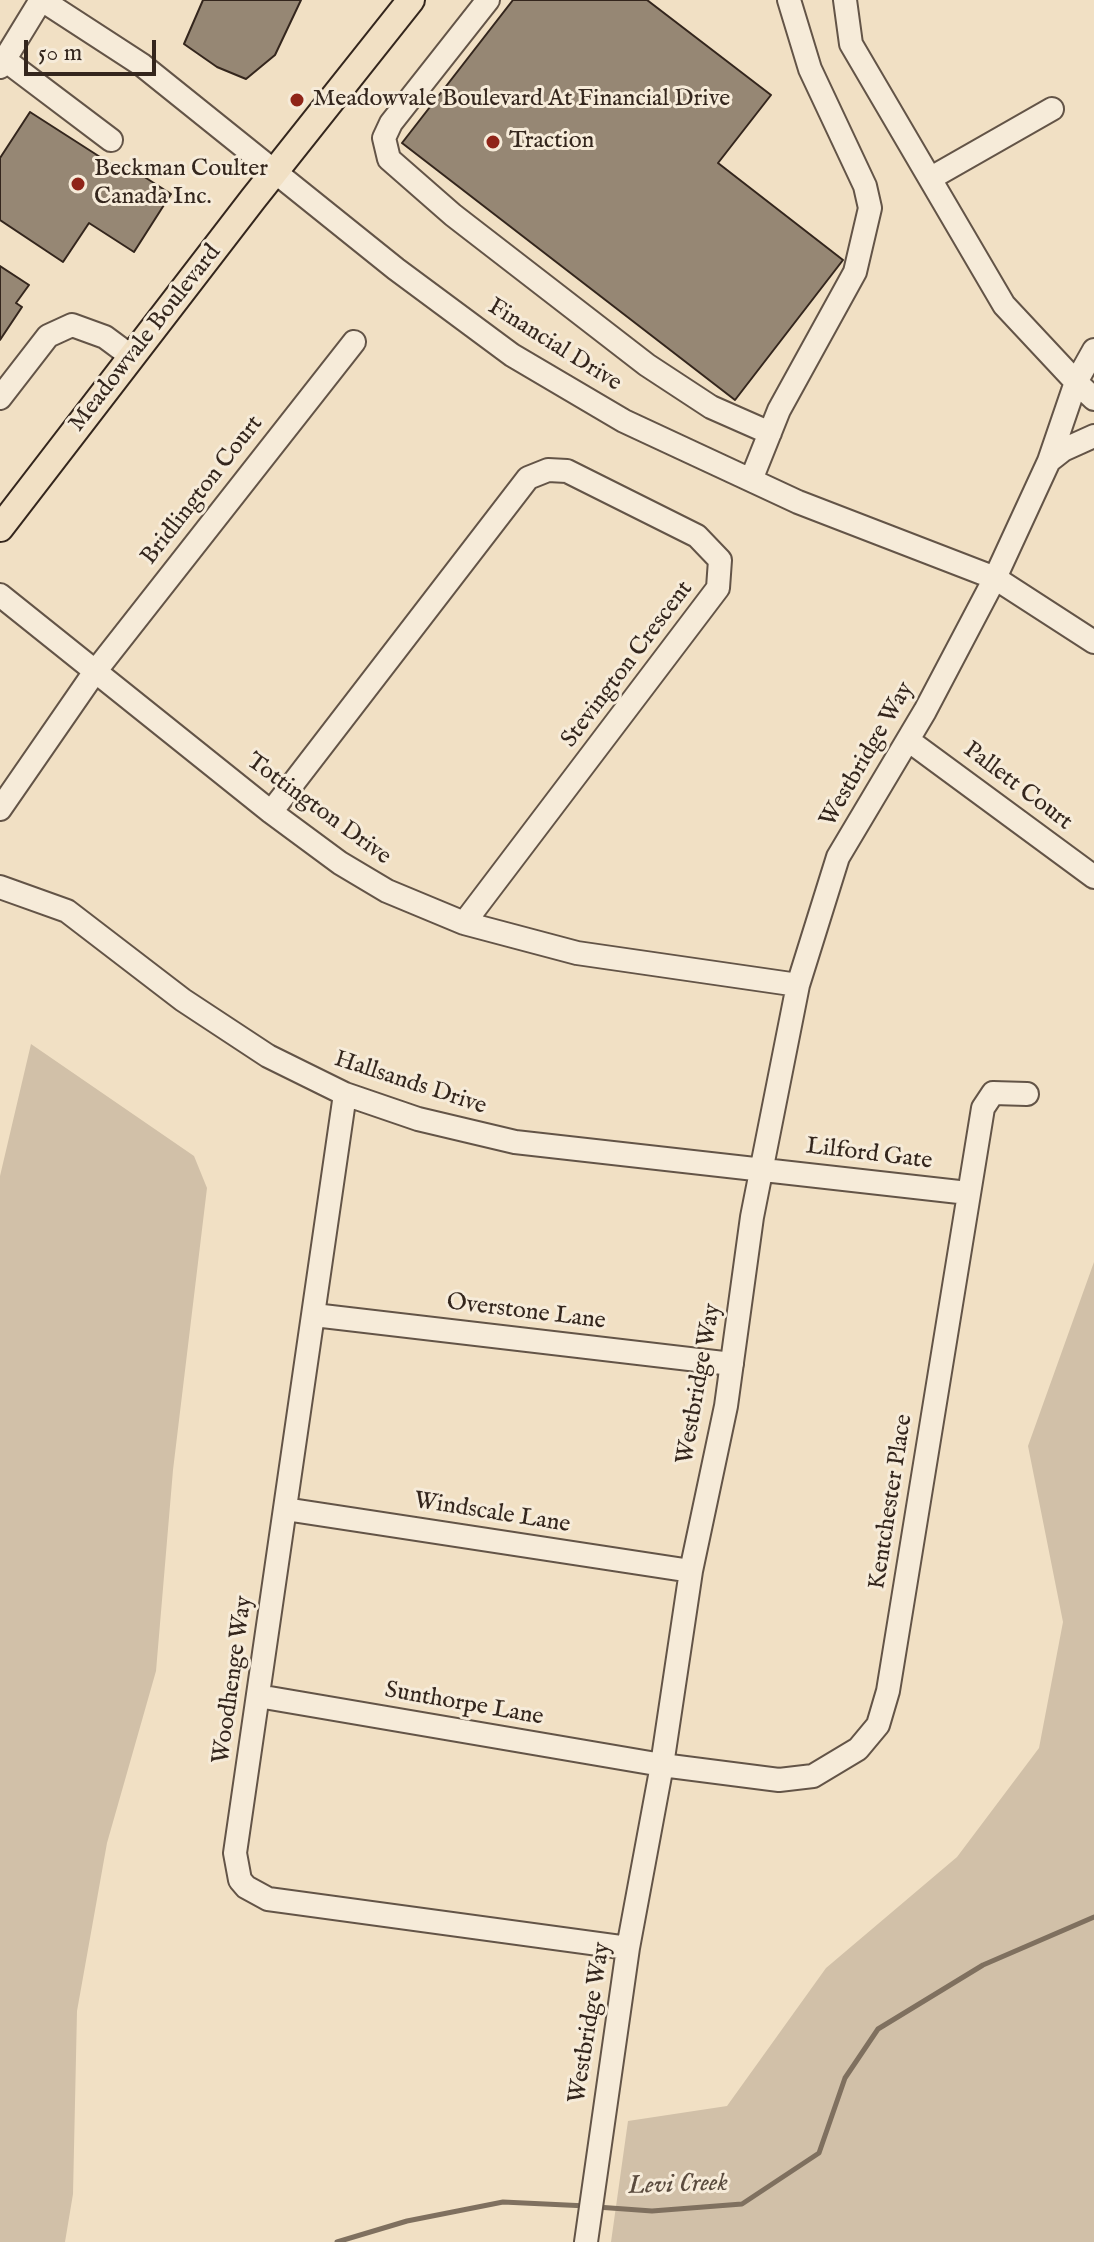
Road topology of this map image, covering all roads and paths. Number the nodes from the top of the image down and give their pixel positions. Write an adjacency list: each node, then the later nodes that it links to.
1 (42, 0): 6 (street); 9 (street, Financial Drive)
2 (411, 0): 9 (main road, Meadowvale Boulevard)
3 (488, 0): 17 (street)
4 (789, 0): 17 (street)
5 (845, 0): 10 (street)
6 (2, 64): 8 (street)
7 (1052, 109): 10 (street)
8 (111, 140)
9 (275, 170): 13 (main road, Meadowvale Boulevard); 20 (street, Financial Drive)
10 (931, 178): 14 (street)
11 (354, 342): 25 (street, Bridlington Court)
12 (1094, 350): 14 (street, Westbridge Way)
13 (132, 357): 15 (street); 21 (main road, Meadowvale Boulevard)
14 (1076, 382): 16 (street); 19 (street, Westbridge Way)
15 (0, 398)
16 (1094, 399)
17 (770, 433): 20 (street)
18 (1094, 436): 19 (street)
19 (1049, 461): 22 (street, Westbridge Way)
20 (751, 480): 22 (street, Financial Drive)
21 (0, 528)
22 (995, 578): 24 (street, Financial Drive); 26 (street, Westbridge Way)
23 (0, 595): 25 (street, Tottington Drive)
24 (1094, 642)
25 (94, 673): 27 (street, Bridlington Court); 28 (street, Tottington Drive)
26 (908, 740): 29 (street, Pallett Court); 32 (street, Westbridge Way)
27 (0, 809)
28 (271, 812): 31 (street, Tottington Drive); 31 (street, Stevington Crescent)
29 (1094, 877)
30 (0, 887): 33 (street, Hallsands Drive)
31 (464, 923): 32 (street, Tottington Drive)
32 (798, 985): 35 (street, Westbridge Way)
33 (345, 1094): 35 (street, Hallsands Drive); 37 (street, Woodhenge Way)
34 (1027, 1094): 36 (street, Kentchester Place)
35 (763, 1168): 36 (street, Lilford Gate); 38 (street, Westbridge Way)
36 (968, 1193): 42 (street, Kentchester Place)
37 (314, 1315): 38 (street, Overstone Lane); 39 (street, Woodhenge Way)
38 (732, 1364): 40 (street, Westbridge Way)
39 (285, 1509): 40 (street, Windscale Lane); 41 (street, Woodhenge Way)
40 (691, 1571): 42 (street, Westbridge Way)
41 (258, 1696): 42 (street, Sunthorpe Lane); 43 (street, Woodhenge Way)
42 (662, 1765): 43 (street, Westbridge Way)
43 (628, 1948): 44 (street, Westbridge Way)
44 (586, 2241)

